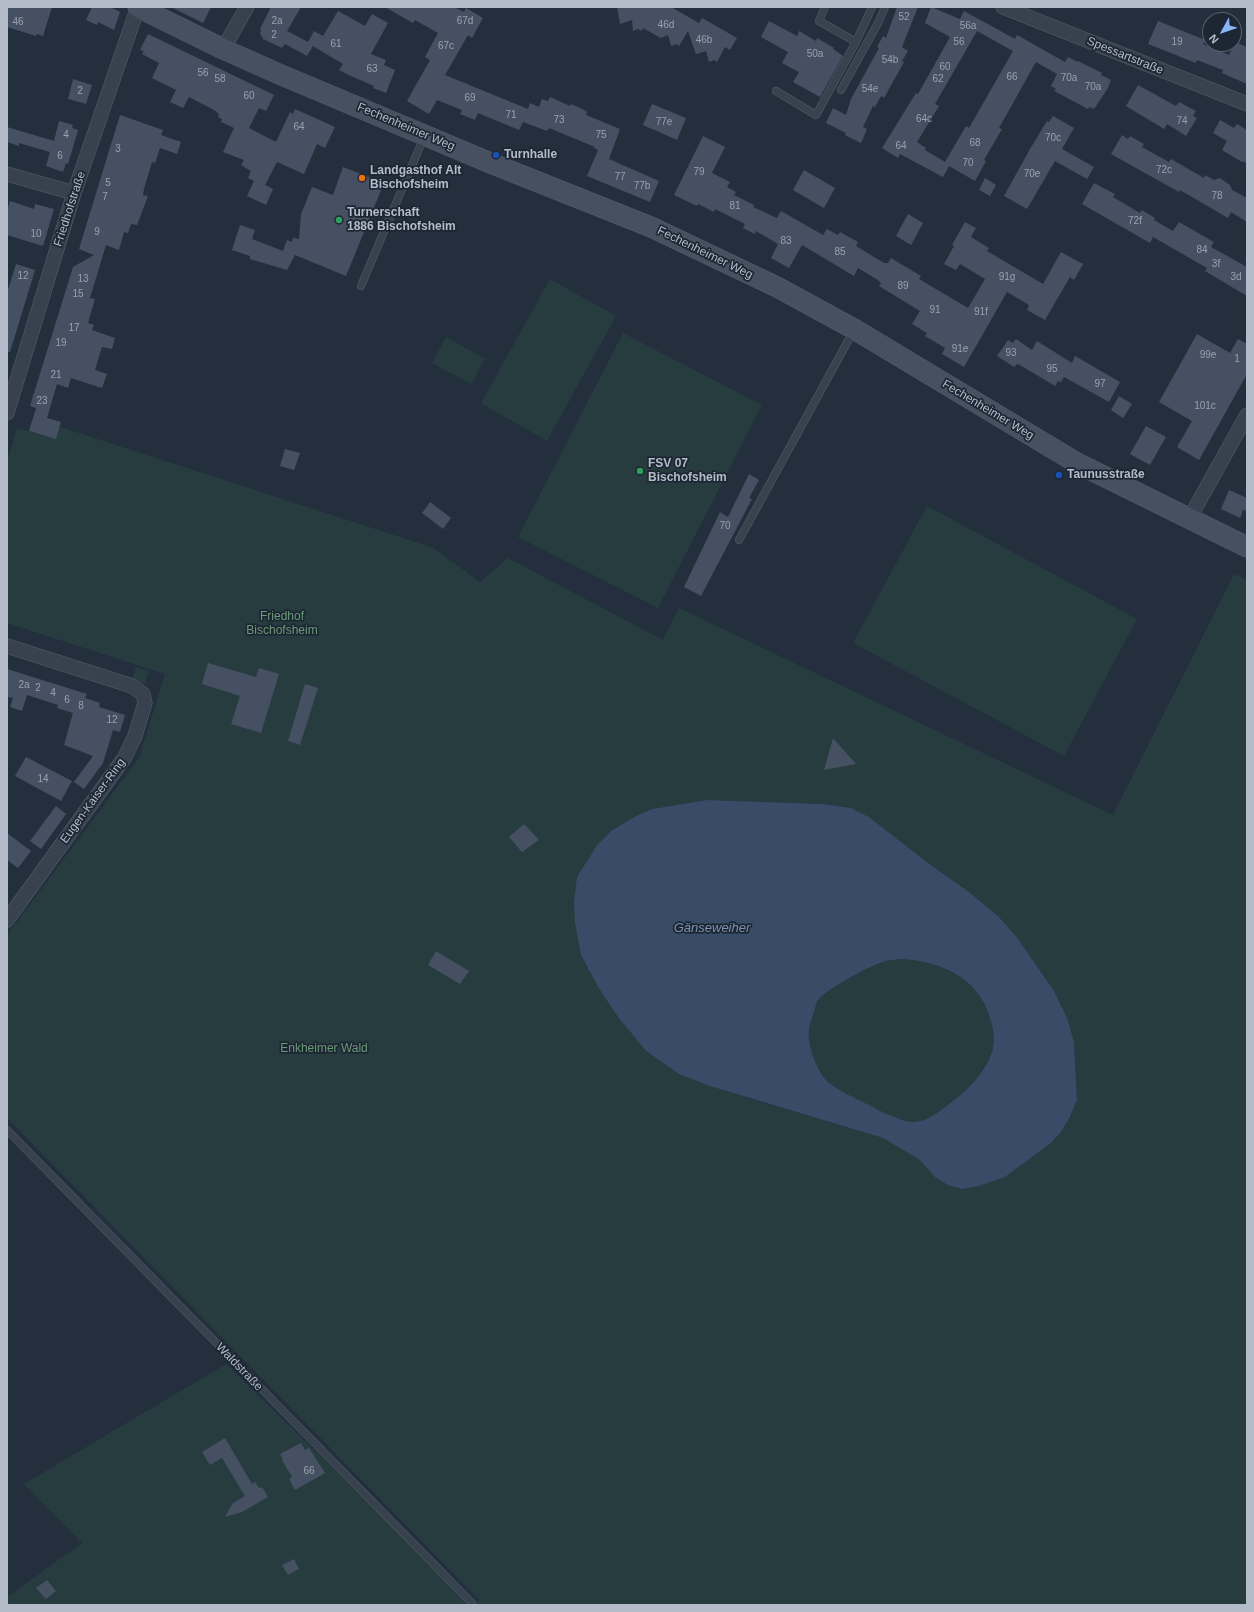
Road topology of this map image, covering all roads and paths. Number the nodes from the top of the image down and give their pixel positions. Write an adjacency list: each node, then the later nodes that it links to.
1 (138, 7): 8 (street, Fechenheimer Weg); 14 (street, Friedhofstraße)
2 (247, 7): 8 (street)
3 (825, 7): 7 (lane)
4 (872, 7): 7 (lane)
5 (885, 7): 9 (lane)
6 (1003, 7): 11 (street, Spessartstraße)
7 (856, 42): 10 (lane)
8 (223, 49): 12 (street, Fechenheimer Weg)
9 (841, 90)
10 (776, 91)
11 (1247, 104)
12 (425, 135): 15 (lane); 16 (street, Fechenheimer Weg)
13 (7, 174): 14 (street)
14 (74, 193): 17 (street, Friedhofstraße)
15 (361, 286)
16 (854, 329): 19 (street, Fechenheimer Weg); 20 (lane)
17 (7, 413)
18 (1247, 415): 19 (street)
19 (1189, 519): 21 (street, Fechenheimer Weg)
20 (738, 540)
21 (1247, 547)
22 (7, 646): 23 (street, Eugen-Kaiser-Ring)
23 (7, 920)
24 (7, 1130): 25 (lane, Waldstraße)
25 (472, 1603)

